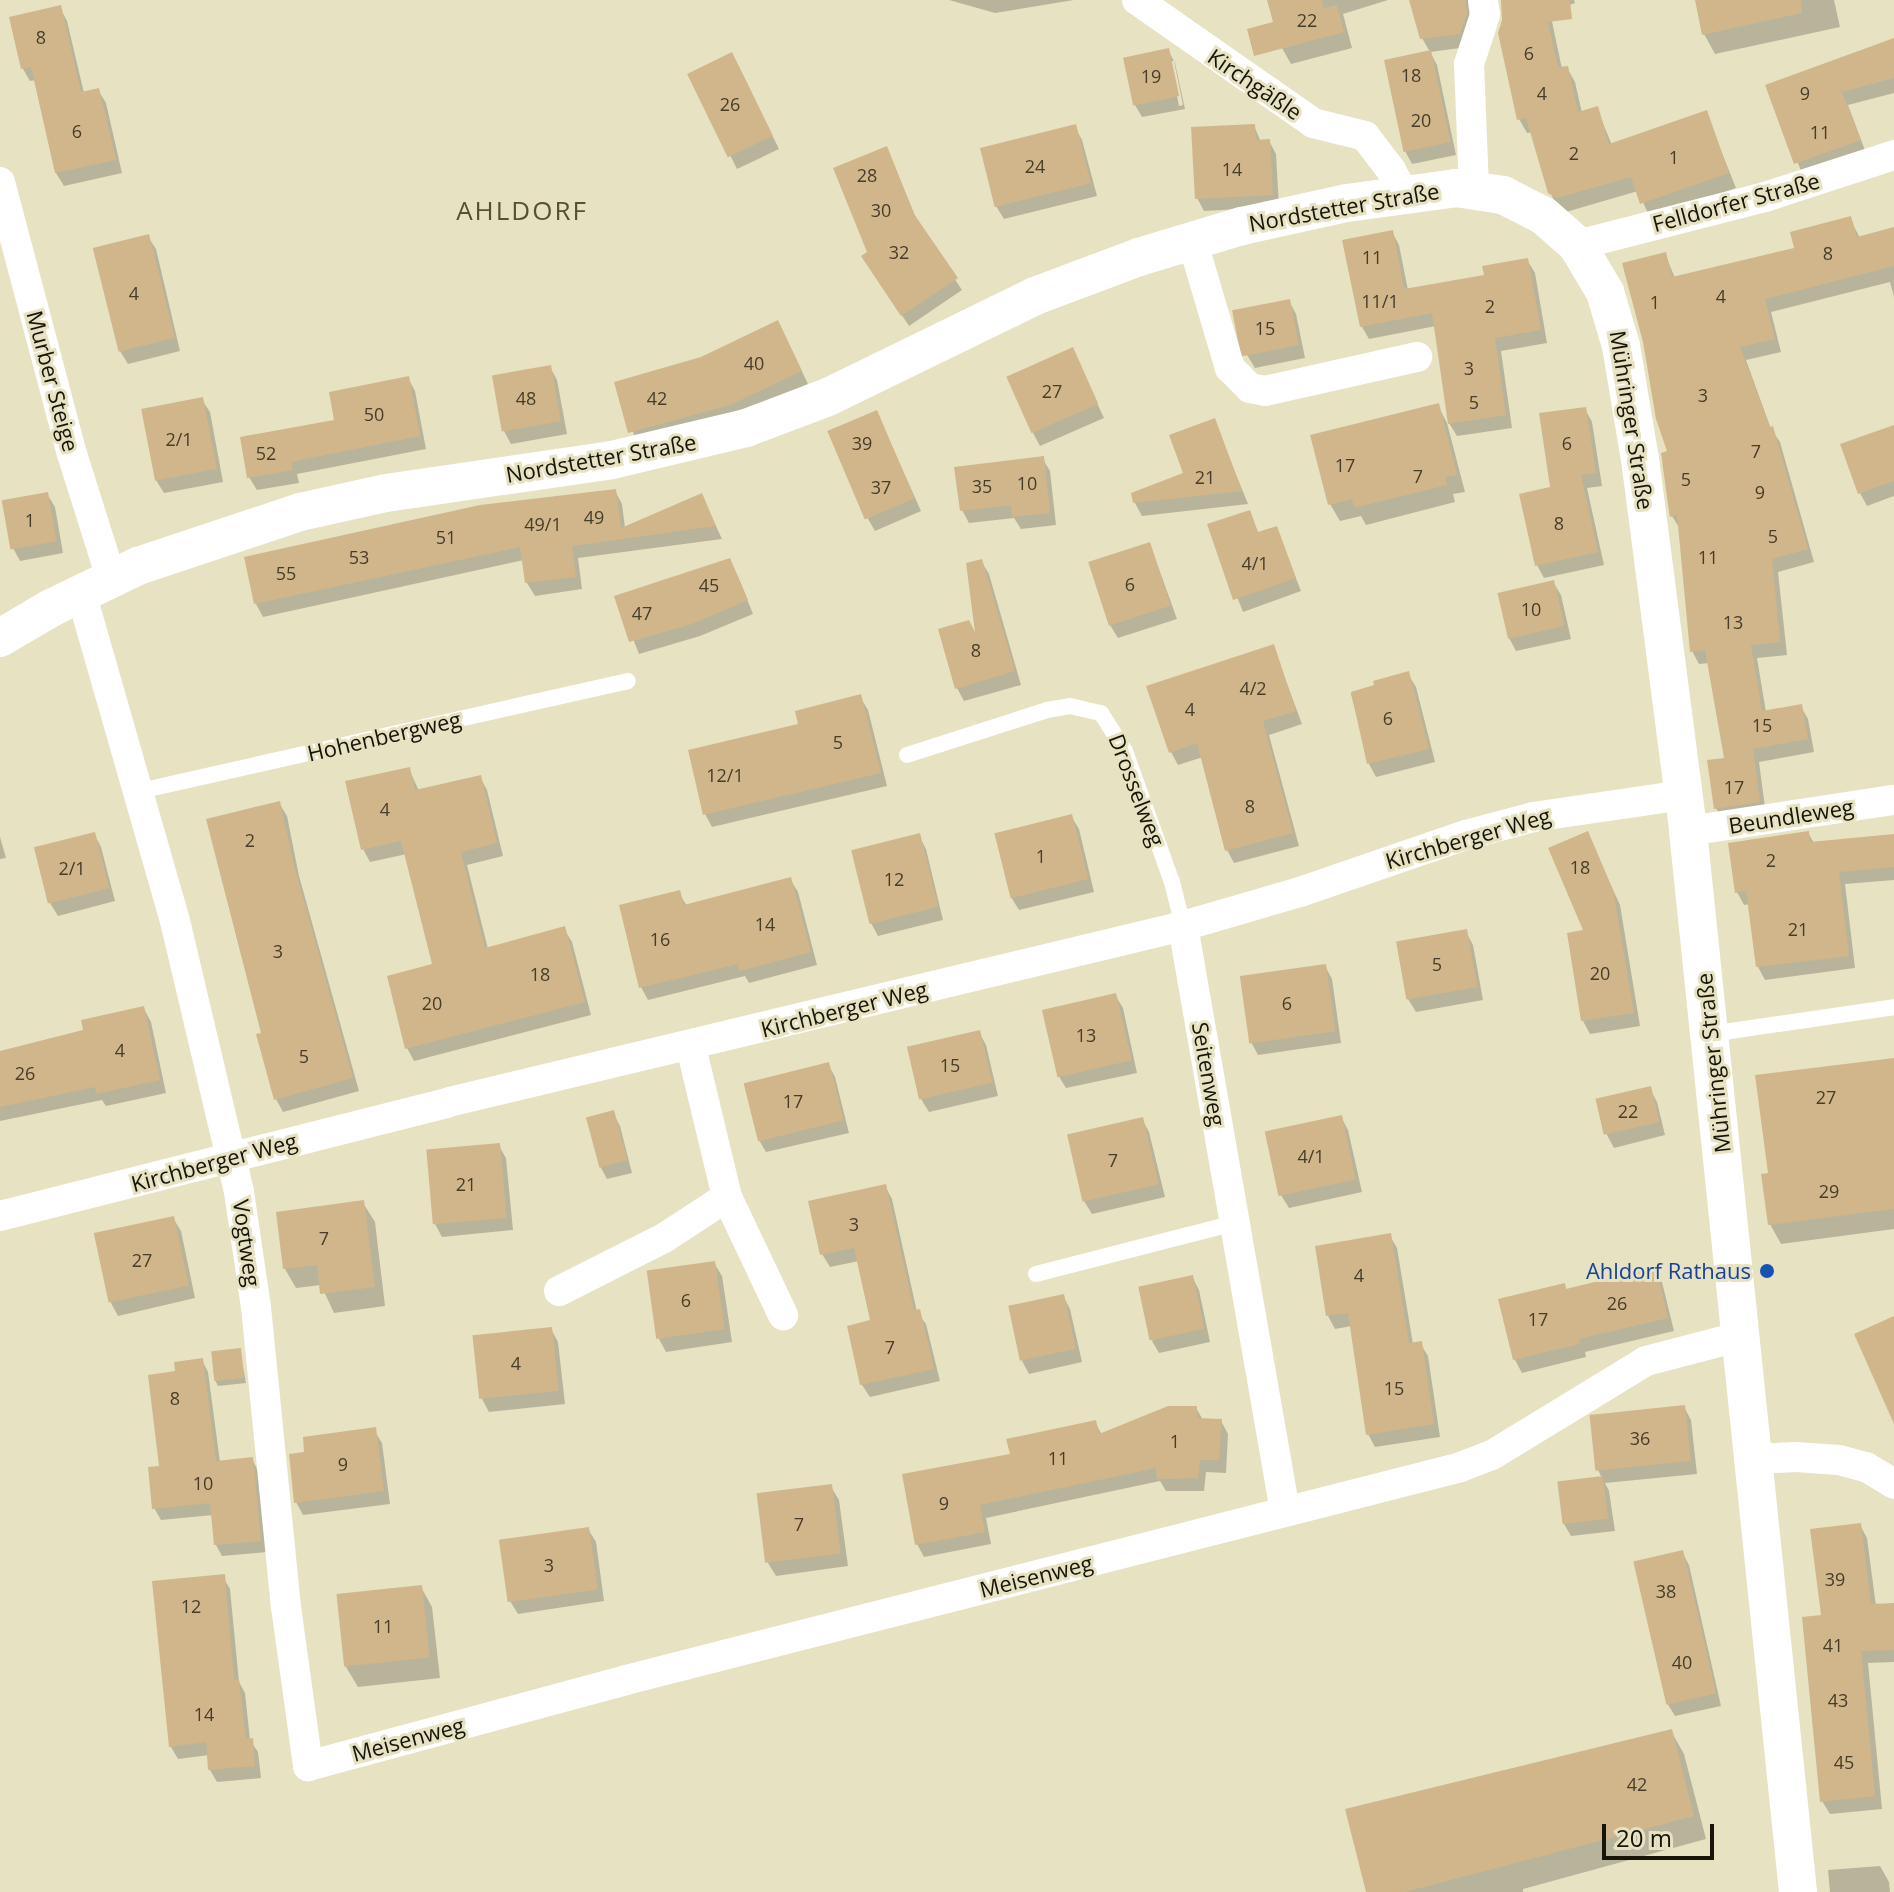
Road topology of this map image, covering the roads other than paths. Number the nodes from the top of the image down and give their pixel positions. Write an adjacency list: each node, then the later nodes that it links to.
1 (1137, 0): 6 (street, Kirchgäßle)
2 (1483, 0): 5 (street)
3 (1894, 155): 8 (street, Felldorfer Straße)
4 (0, 182): 10 (street, Murber Steige)
5 (1474, 188): 6 (street, Nordstetter Straße); 8 (street, Nordstetter Straße)
6 (1403, 193): 7 (street, Nordstetter Straße)
7 (1192, 240): 9 (street); 10 (street, Nordstetter Straße)
8 (1577, 245): 16 (street, Mühringer Straße)
9 (1417, 357)
10 (96, 586): 11 (street, Nordstetter Straße); 14 (street, Vogtweg)
11 (0, 638)
12 (628, 681): 14 (lane, Hohenbergweg)
13 (907, 755): 17 (lane, Drosselweg)
14 (140, 791): 21 (street, Vogtweg)
15 (1894, 800): 16 (street, Beundleweg)
16 (1686, 813): 17 (street, Kirchberger Weg); 19 (street, Mühringer Straße)
17 (1183, 926): 20 (street, Kirchberger Weg); 24 (street, Seitenweg)
18 (1894, 1007): 19 (lane)
19 (1710, 1034): 28 (street, Mühringer Straße)
20 (691, 1047): 21 (street, Kirchberger Weg); 22 (street)
21 (232, 1158): 23 (street, Kirchberger Weg); 32 (street, Vogtweg)
22 (727, 1197): 26 (street); 27 (street)
23 (0, 1216)
24 (1234, 1223): 25 (lane); 31 (street, Seitenweg)
25 (1036, 1274)
26 (559, 1291)
27 (783, 1315)
28 (1742, 1336): 29 (street, Mühringer Straße); 31 (street, Meisenweg)
29 (1755, 1459): 30 (street); 33 (street, Mühringer Straße)
30 (1894, 1484)
31 (1285, 1511): 32 (street, Meisenweg)
32 (308, 1766)
33 (1798, 1892)

